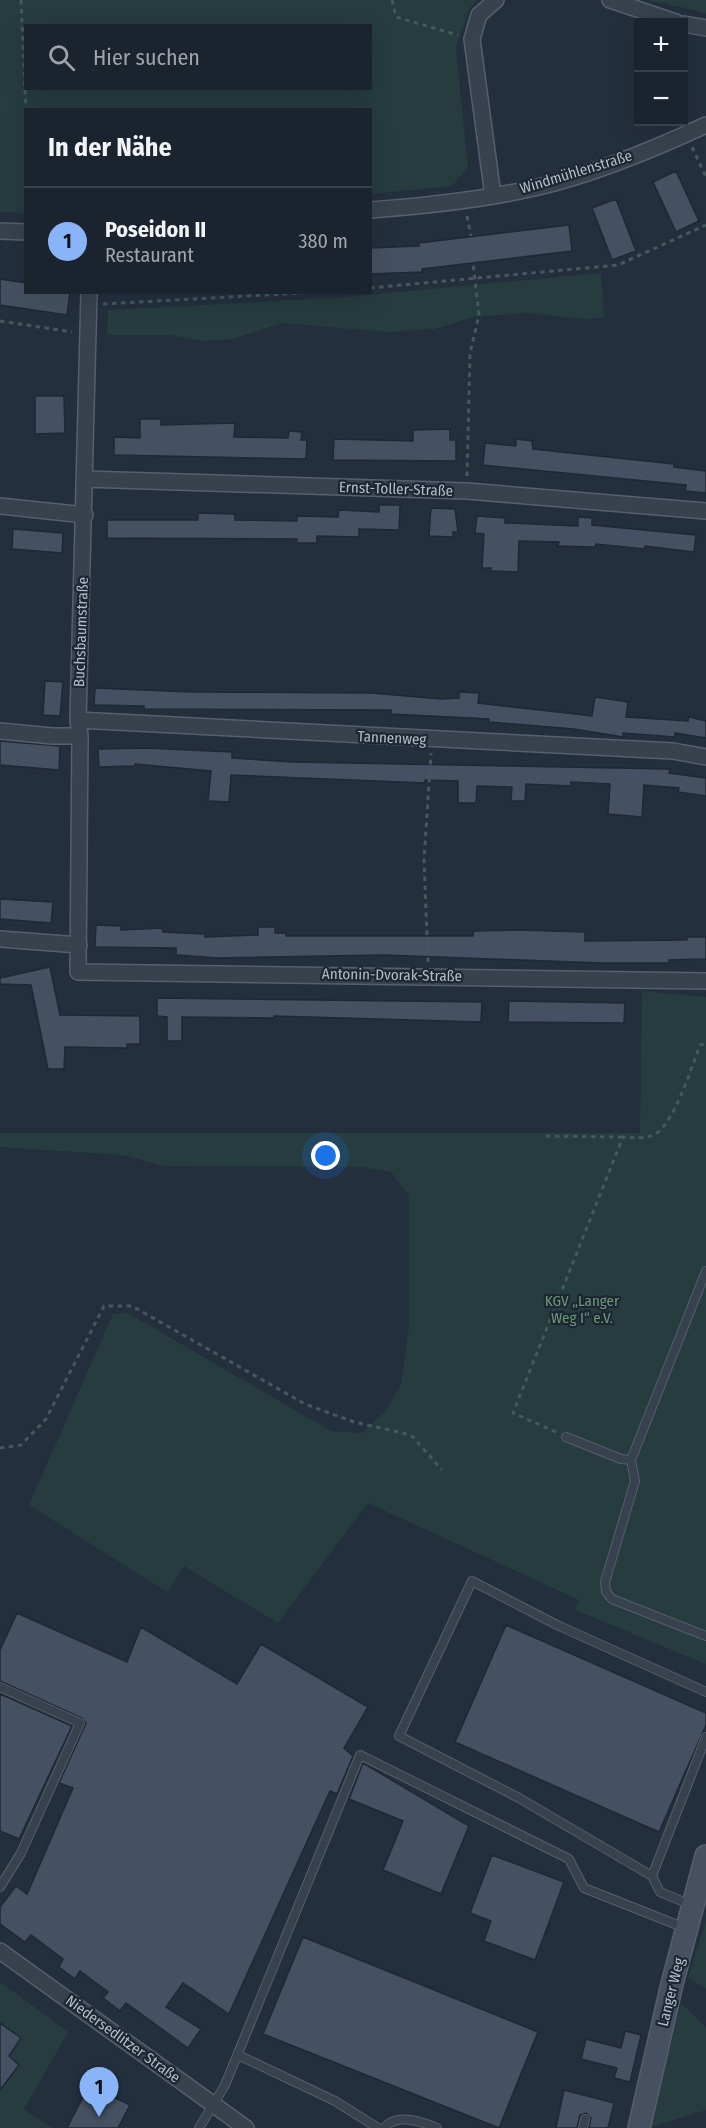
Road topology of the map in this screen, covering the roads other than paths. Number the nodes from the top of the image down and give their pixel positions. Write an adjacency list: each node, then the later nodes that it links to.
1 (496, 0): 7 (street)
2 (610, 0): 3 (street)
3 (664, 18)
4 (688, 25): 5 (street)
5 (706, 28)
6 (706, 125): 7 (street, Windmühlenstraße)
7 (493, 196): 8 (street, Windmühlenstraße)
8 (372, 210)
9 (0, 231): 10 (street)
10 (24, 232)
11 (89, 299): 12 (street, Buchsbaumstraße)
12 (85, 479): 14 (street, Ernst-Toller-Straße); 15 (street, Buchsbaumstraße)
13 (0, 506): 15 (street)
14 (706, 511)
15 (85, 515): 16 (street, Buchsbaumstraße)
16 (78, 720): 18 (street, Buchsbaumstraße); 19 (street, Tannenweg)
17 (0, 731): 18 (street)
18 (80, 736): 21 (street, Buchsbaumstraße)
19 (706, 757)
20 (0, 939): 21 (street)
21 (79, 945): 22 (street, Buchsbaumstraße)
22 (78, 972): 23 (street, Antonin-Dvorak-Straße)
23 (706, 981)
24 (706, 1270): 26 (lane)
25 (566, 1437): 26 (lane)
26 (631, 1460): 27 (lane)
27 (706, 1636)
28 (0, 1687): 33 (lane)
29 (706, 1692): 32 (lane)
30 (706, 1737): 32 (lane)
31 (706, 1856): 34 (main road, Langer Weg)
32 (652, 1876): 34 (lane)
33 (0, 1887)
34 (692, 1906): 35 (main road, Langer Weg)
35 (687, 1928): 37 (lane); 46 (main road, Langer Weg)
36 (0, 1951): 38 (street, Niedersedlitzer Straße)
37 (238, 2055): 38 (lane); 42 (lane)
38 (215, 2105): 40 (lane); 41 (street, Niedersedlitzer Straße)
39 (585, 2119): 45 (lane)
40 (200, 2128)
41 (246, 2128)
42 (378, 2128)
43 (384, 2128): 44 (lane)
44 (437, 2128)
45 (583, 2128)
46 (639, 2128)

